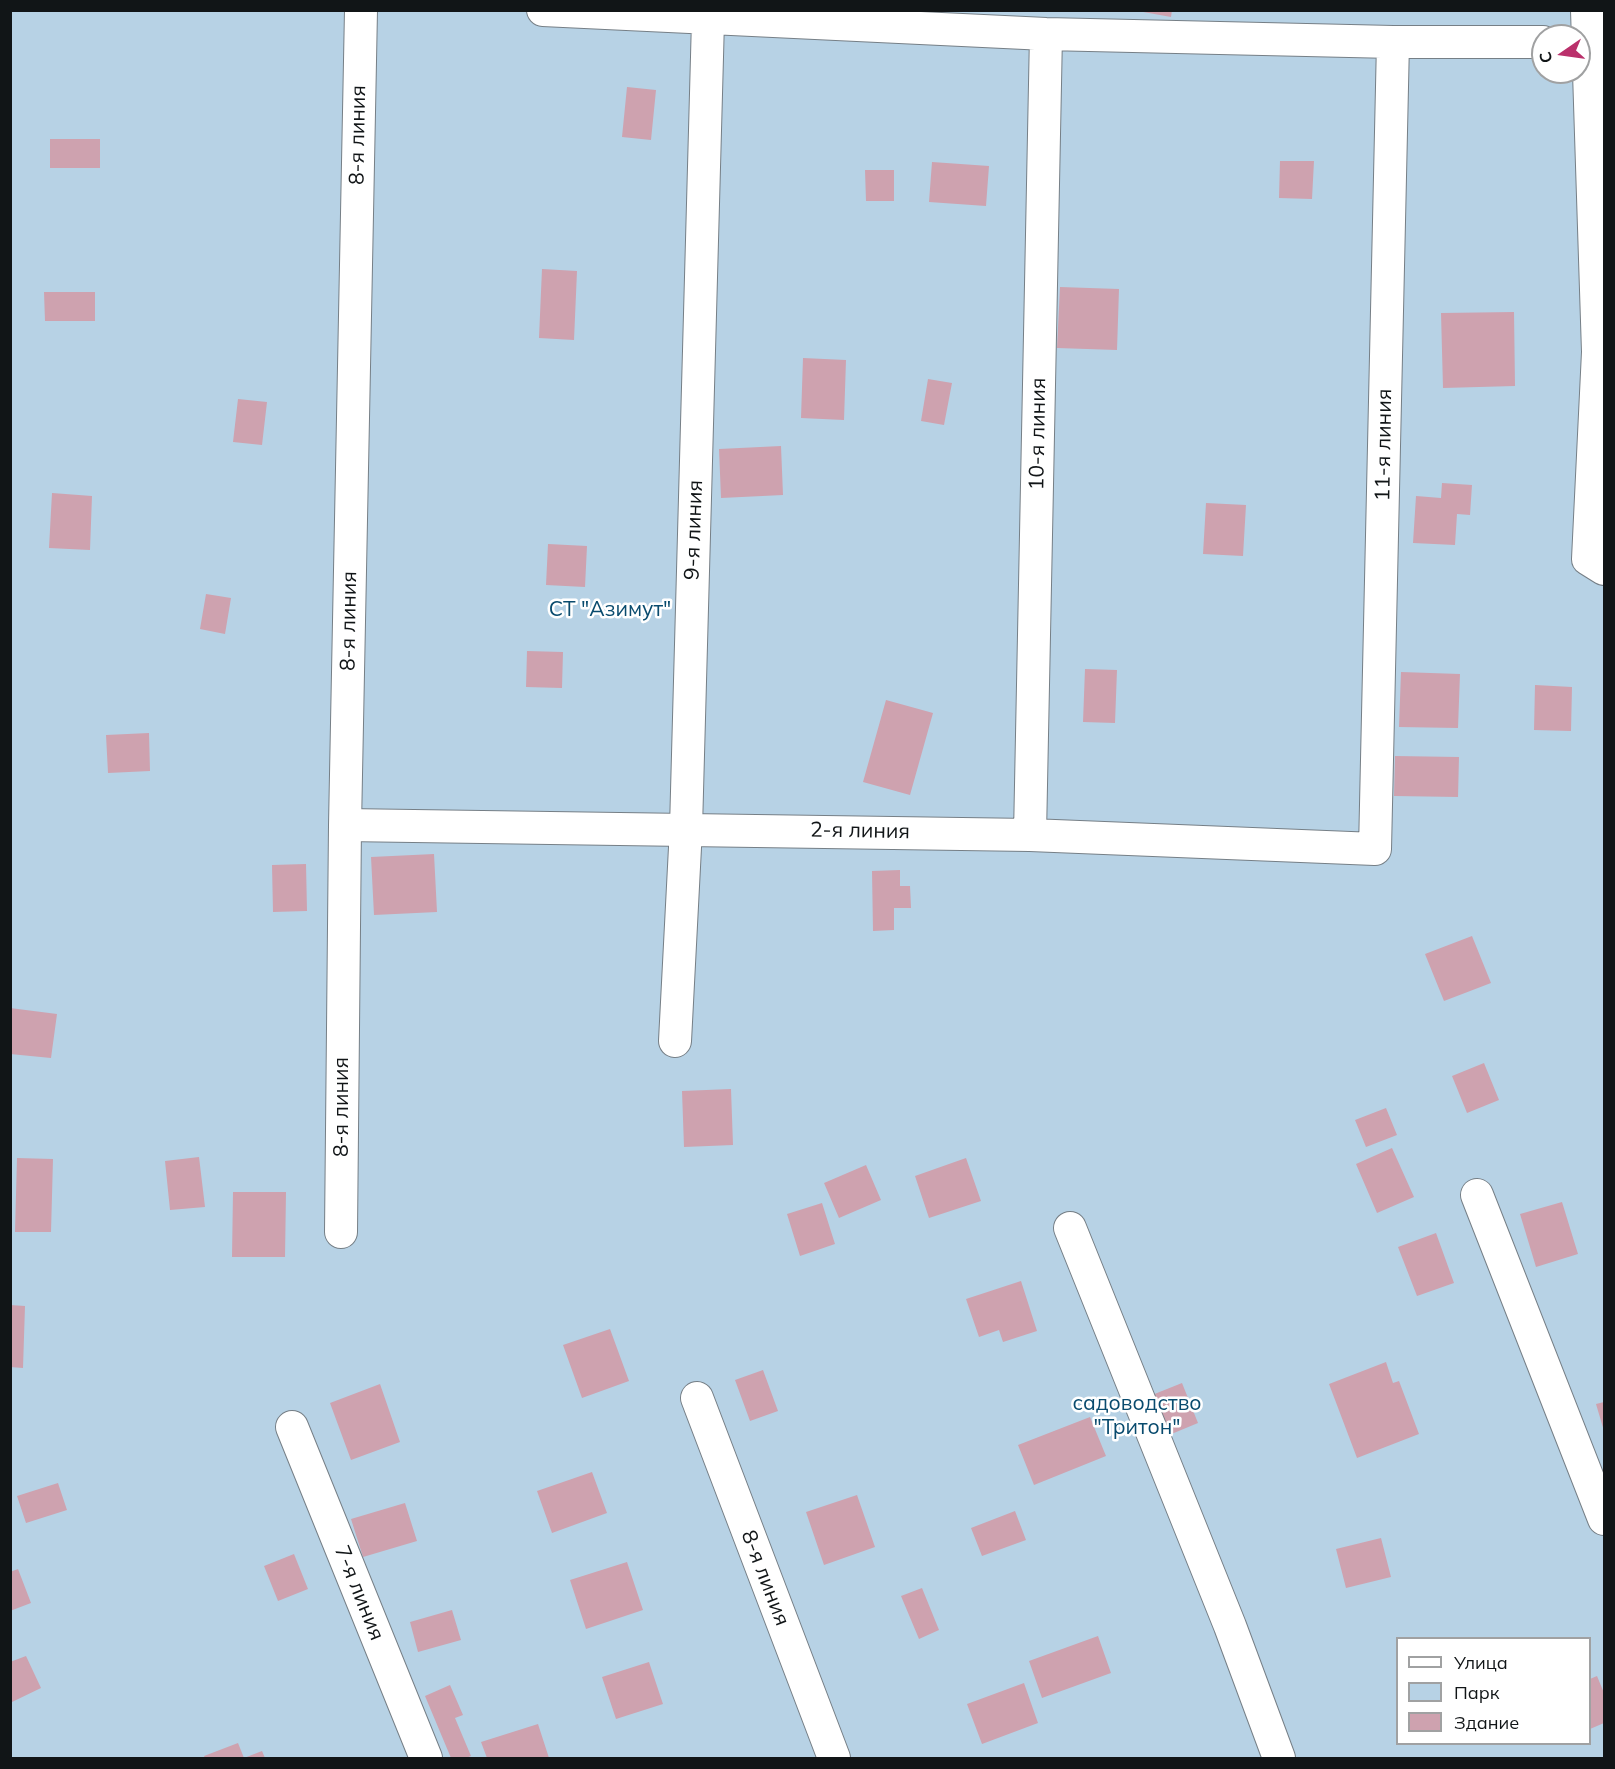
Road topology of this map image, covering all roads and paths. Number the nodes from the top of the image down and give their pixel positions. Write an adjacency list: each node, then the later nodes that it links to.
1 (361, 10): 10 (street, 8-я линия)
2 (543, 10): 3 (street)
3 (708, 20): 4 (street); 11 (street, 9-я линия)
4 (1046, 34): 5 (street); 12 (street, 10-я линия)
5 (1393, 42): 6 (street); 13 (street, 11-я линия)
6 (1531, 42)
7 (1585, 84): 8 (street)
8 (1601, 353): 9 (street)
9 (1605, 569)
10 (345, 825): 11 (street, 2-я линия); 17 (street, 8-я линия)
11 (686, 828): 12 (street, 2-я линия); 14 (street, 9-я линия)
12 (1030, 835): 13 (street, 2-я линия)
13 (1375, 849)
14 (675, 1041)
15 (1477, 1195): 20 (street)
16 (1070, 1228): 23 (street)
17 (341, 1232)
18 (697, 1398): 22 (street, 8-я линия)
19 (292, 1427): 21 (street, 7-я линия)
20 (1605, 1519)
21 (426, 1758)
22 (834, 1758)
23 (1279, 1758)

